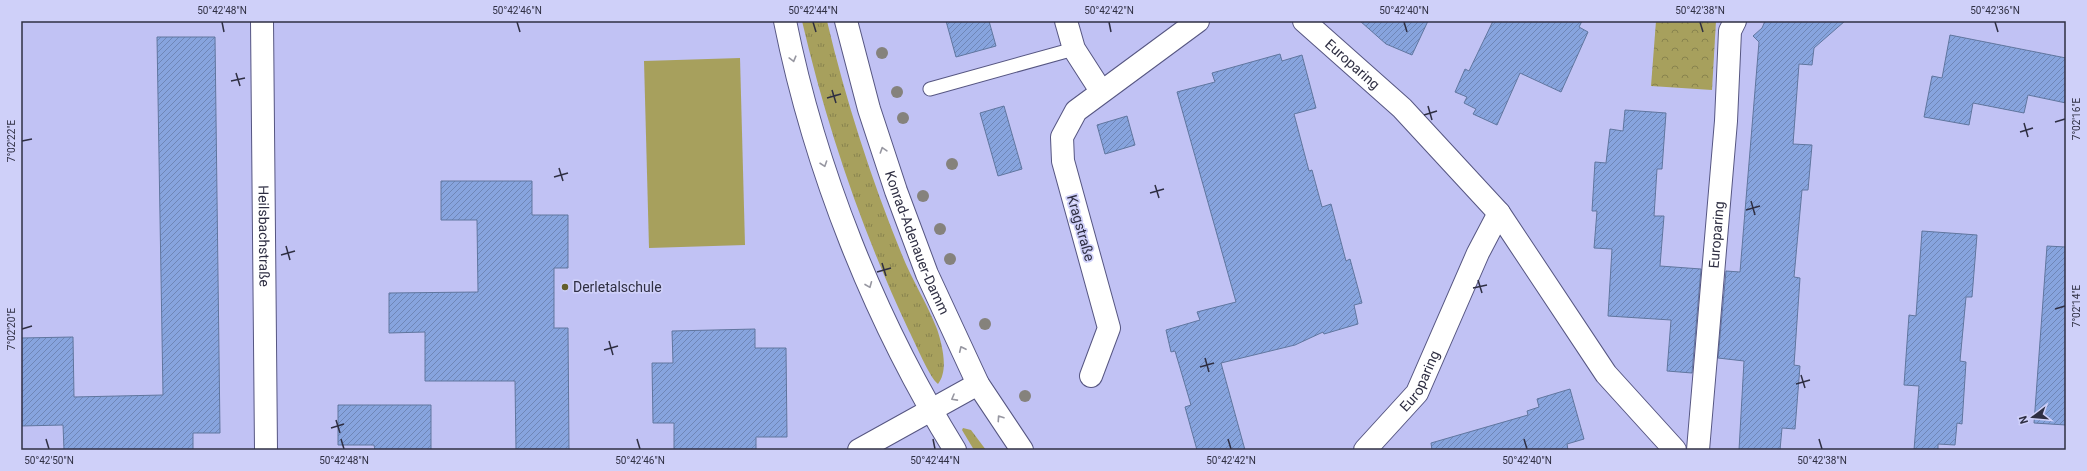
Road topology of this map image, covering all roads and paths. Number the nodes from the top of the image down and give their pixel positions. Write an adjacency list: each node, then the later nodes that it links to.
1 (262, 21): 16 (street, Heilsbachstraße)
2 (785, 21): 14 (street, one-way to 14)
3 (846, 21): 13 (street, Konrad-Adenauer-Damm, one-way to 3)
4 (1066, 21): 8 (street)
5 (1198, 21): 10 (street, Kragstraße)
6 (1304, 21): 11 (street, Europaring)
7 (1735, 21): 21 (street, Europaring)
8 (1074, 49): 9 (lane); 10 (street)
9 (930, 89)
10 (1101, 92): 12 (street, Kragstraße)
11 (1500, 213): 15 (street, Europaring); 20 (street, Europaring)
12 (1091, 376)
13 (978, 384): 14 (street, one-way to 14); 19 (street, Konrad-Adenauer-Damm, one-way to 13)
14 (930, 411): 17 (street); 18 (street)
15 (1669, 448)
16 (266, 450)
17 (859, 450)
18 (955, 450)
19 (1022, 450)
20 (1365, 450)
21 (1698, 450)

